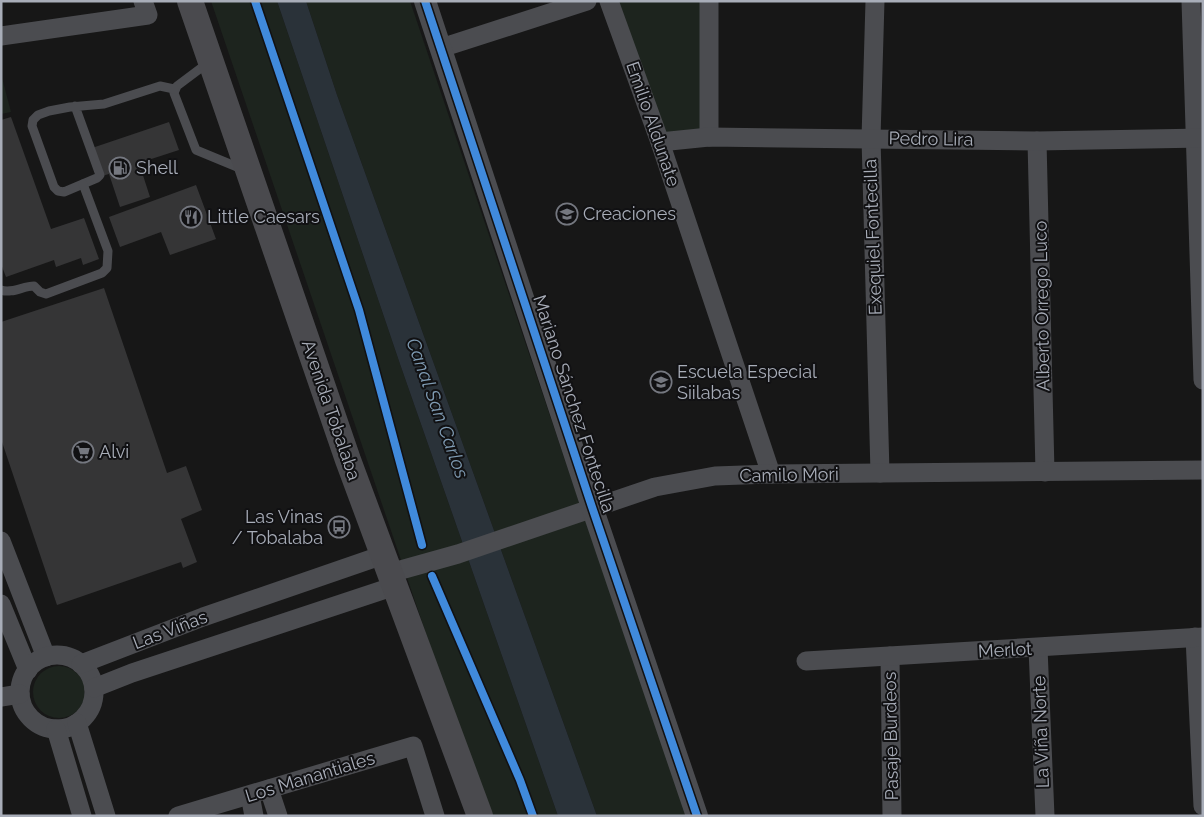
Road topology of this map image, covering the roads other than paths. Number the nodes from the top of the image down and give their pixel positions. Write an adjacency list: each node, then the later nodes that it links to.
1 (190, 1): 11 (main road, Avenida Tobalaba)
2 (425, 1): 10 (street, Mariano Sánchez Fontecilla)
3 (587, 1): 10 (street)
4 (609, 1): 18 (street, Emilio Aldunate)
5 (709, 1): 14 (street)
6 (874, 1): 15 (street, Exequiel Fontecilla)
7 (1191, 1): 16 (street)
8 (146, 8): 9 (street)
9 (1, 36)
10 (440, 48): 27 (street, Mariano Sánchez Fontecilla)
11 (211, 61): 12 (lane); 19 (main road, Avenida Tobalaba)
12 (174, 89): 13 (lane); 19 (lane)
13 (75, 106): 20 (lane); 20 (lane)
14 (709, 137): 15 (street, Pedro Lira); 18 (street, Pedro Lira)
15 (870, 138): 17 (street, Pedro Lira); 25 (street, Exequiel Fontecilla)
16 (1199, 138): 17 (street, Pedro Lira); 22 (street)
17 (1038, 140): 24 (street, Alberto Orrego Luco)
18 (660, 142): 26 (street, Emilio Aldunate)
19 (249, 172): 29 (main road, Avenida Tobalaba)
20 (83, 184): 21 (lane)
21 (1, 290)
22 (1203, 380)
23 (1203, 470): 24 (street, Camilo Mori)
24 (1045, 472): 25 (street, Camilo Mori)
25 (880, 473): 26 (street, Camilo Mori)
26 (771, 474): 27 (street, Camilo Mori)
27 (592, 507): 29 (street, Camilo Mori); 55 (street, Mariano Sánchez Fontecilla)
28 (1, 541): 36 (street)
29 (389, 571): 30 (street, Las Viñas); 32 (street, Las Viñas); 54 (main road, Avenida Tobalaba)
30 (260, 599): 32 (street); 38 (street, Las Viñas)
31 (1, 604): 39 (street)
32 (269, 627): 40 (street, Las Viñas)
33 (1199, 637): 34 (street, Merlot); 47 (street)
34 (1038, 648): 35 (street, Merlot); 57 (street, La Viña Norte)
35 (890, 656): 37 (street, Merlot); 56 (street, Pasaje Burdeos)
36 (46, 657): 38 (street); 39 (street)
37 (806, 661)
38 (81, 664): 40 (street)
39 (28, 670): 41 (street)
40 (94, 688): 43 (street)
41 (20, 694): 42 (street); 44 (street)
42 (1, 697)
43 (77, 723): 44 (street); 49 (street)
44 (56, 729): 48 (street)
45 (269, 789): 46 (street, Los Manantiales); 52 (street); 53 (street, Los Manantiales)
46 (250, 795): 50 (street, Los Manantiales); 51 (street)
47 (1203, 806)
48 (82, 816)
49 (106, 816)
50 (178, 816)
51 (254, 816)
52 (278, 816)
53 (436, 816)
54 (480, 816)
55 (697, 816)
56 (892, 816)
57 (1044, 816)

